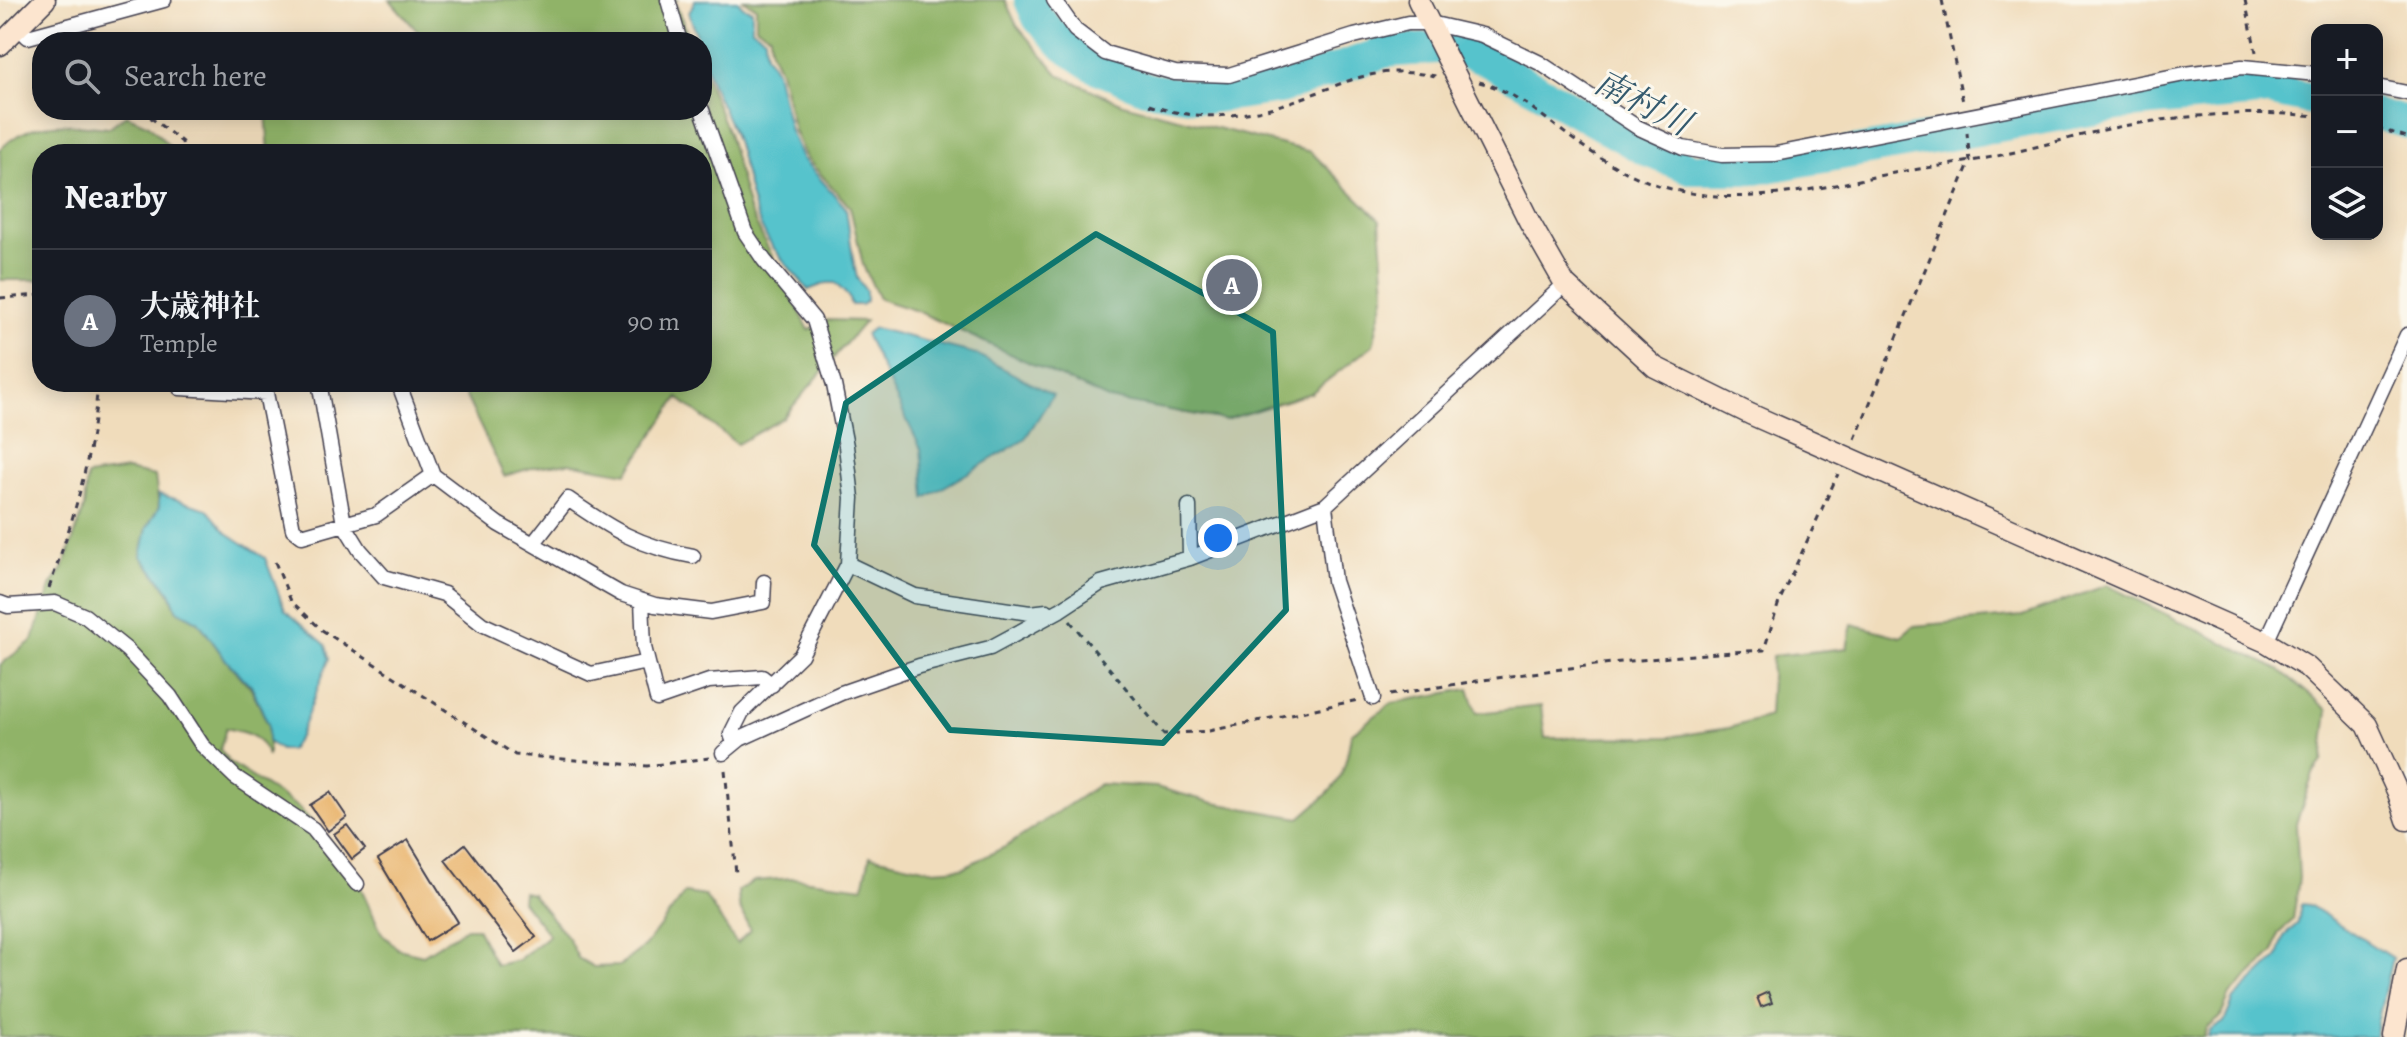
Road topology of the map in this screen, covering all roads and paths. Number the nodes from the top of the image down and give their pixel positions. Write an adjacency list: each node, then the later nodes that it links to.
1 (45, 0): 9 (street)
2 (164, 0): 10 (street)
3 (668, 0): 11 (street)
4 (1054, 0): 8 (street)
5 (1418, 0): 8 (street)
6 (1942, 0): 21 (path)
7 (2245, 0): 14 (path)
8 (1430, 23): 16 (street); 21 (street)
9 (18, 27): 12 (street); 13 (street)
10 (46, 32)
11 (677, 32)
12 (32, 36)
13 (0, 45)
14 (2256, 68): 15 (street); 21 (street)
15 (2311, 73)
16 (1457, 79): 19 (path); 27 (path); 28 (street)
17 (2383, 88): 18 (street)
18 (2407, 93)
19 (1149, 105)
20 (2311, 116): 27 (path)
21 (1966, 117): 27 (path)
22 (154, 120): 26 (path)
23 (706, 120): 46 (street)
24 (2383, 130): 25 (path)
25 (2407, 137)
26 (182, 144)
27 (1970, 161): 36 (path)
28 (1565, 284): 37 (street); 40 (street)
29 (32, 296): 30 (path)
30 (0, 298)
31 (2407, 335): 52 (street)
32 (97, 392): 50 (path)
33 (249, 392): 41 (street)
34 (321, 392): 41 (street)
35 (402, 392): 38 (street)
36 (1860, 430)
37 (1846, 457): 52 (street); 55 (path)
38 (433, 475): 41 (street); 42 (street)
39 (1189, 506): 44 (street)
40 (1325, 506): 44 (street); 55 (street)
41 (344, 524): 53 (street)
42 (533, 544): 43 (street); 48 (street)
43 (693, 556)
44 (1190, 558): 51 (street)
45 (275, 562): 56 (path)
46 (848, 564): 51 (street); 54 (street)
47 (764, 582): 48 (street)
48 (642, 601): 53 (street)
49 (0, 603): 50 (street)
50 (43, 603): 59 (street)
51 (1060, 610): 55 (path); 56 (street)
52 (2266, 642): 57 (street)
53 (647, 662): 54 (street)
54 (772, 685): 56 (street)
55 (1373, 698)
56 (728, 748): 58 (path)
57 (2407, 820)
58 (736, 873)
59 (357, 884)
60 (2407, 969): 61 (street)
61 (2394, 1037)

